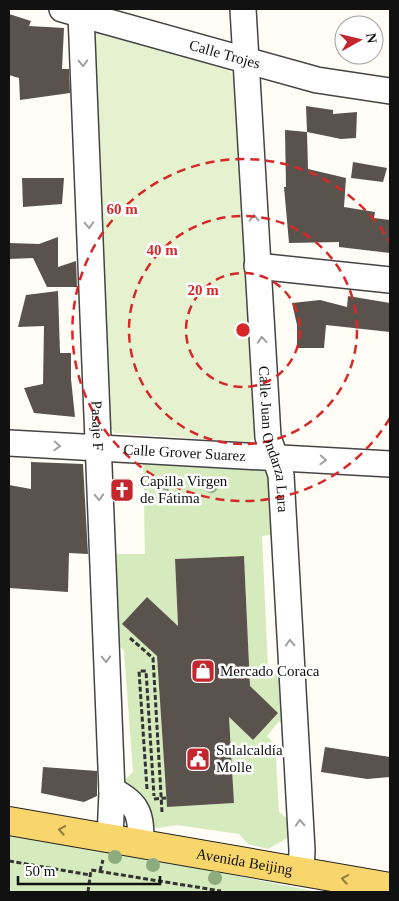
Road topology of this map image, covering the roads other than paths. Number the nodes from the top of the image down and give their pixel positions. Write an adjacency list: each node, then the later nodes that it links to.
1 (243, 9): 3 (street, Calle Juan Ondarza Lara)
2 (71, 11): 3 (street, Calle Trojes); 8 (street, Pasaje F, one-way to 8)
3 (246, 59): 4 (street, Calle Trojes); 5 (street, Calle Juan Ondarza Lara, one-way to 3)
4 (390, 92)
5 (257, 266): 6 (street); 9 (street, Calle Juan Ondarza Lara, one-way to 5)
6 (390, 280)
7 (9, 443): 8 (street, Calle Grover Suarez, one-way to 8)
8 (97, 448): 9 (street, Calle Grover Suarez); 11 (street, Pasaje F, one-way to 11)
9 (274, 458): 10 (street, Calle Grover Suarez, one-way to 10); 15 (street, Calle Juan Ondarza Lara, one-way to 9)
10 (390, 464)
11 (112, 790): 13 (street, Pasaje F); 14 (street)
12 (9, 821): 13 (main road, Avenida Beijing, one-way to 12)
13 (110, 838): 14 (main road, Avenida Beijing)
14 (141, 844): 15 (main road, Avenida Beijing)
15 (300, 872): 16 (main road, Avenida Beijing, one-way to 15)
16 (390, 887)

